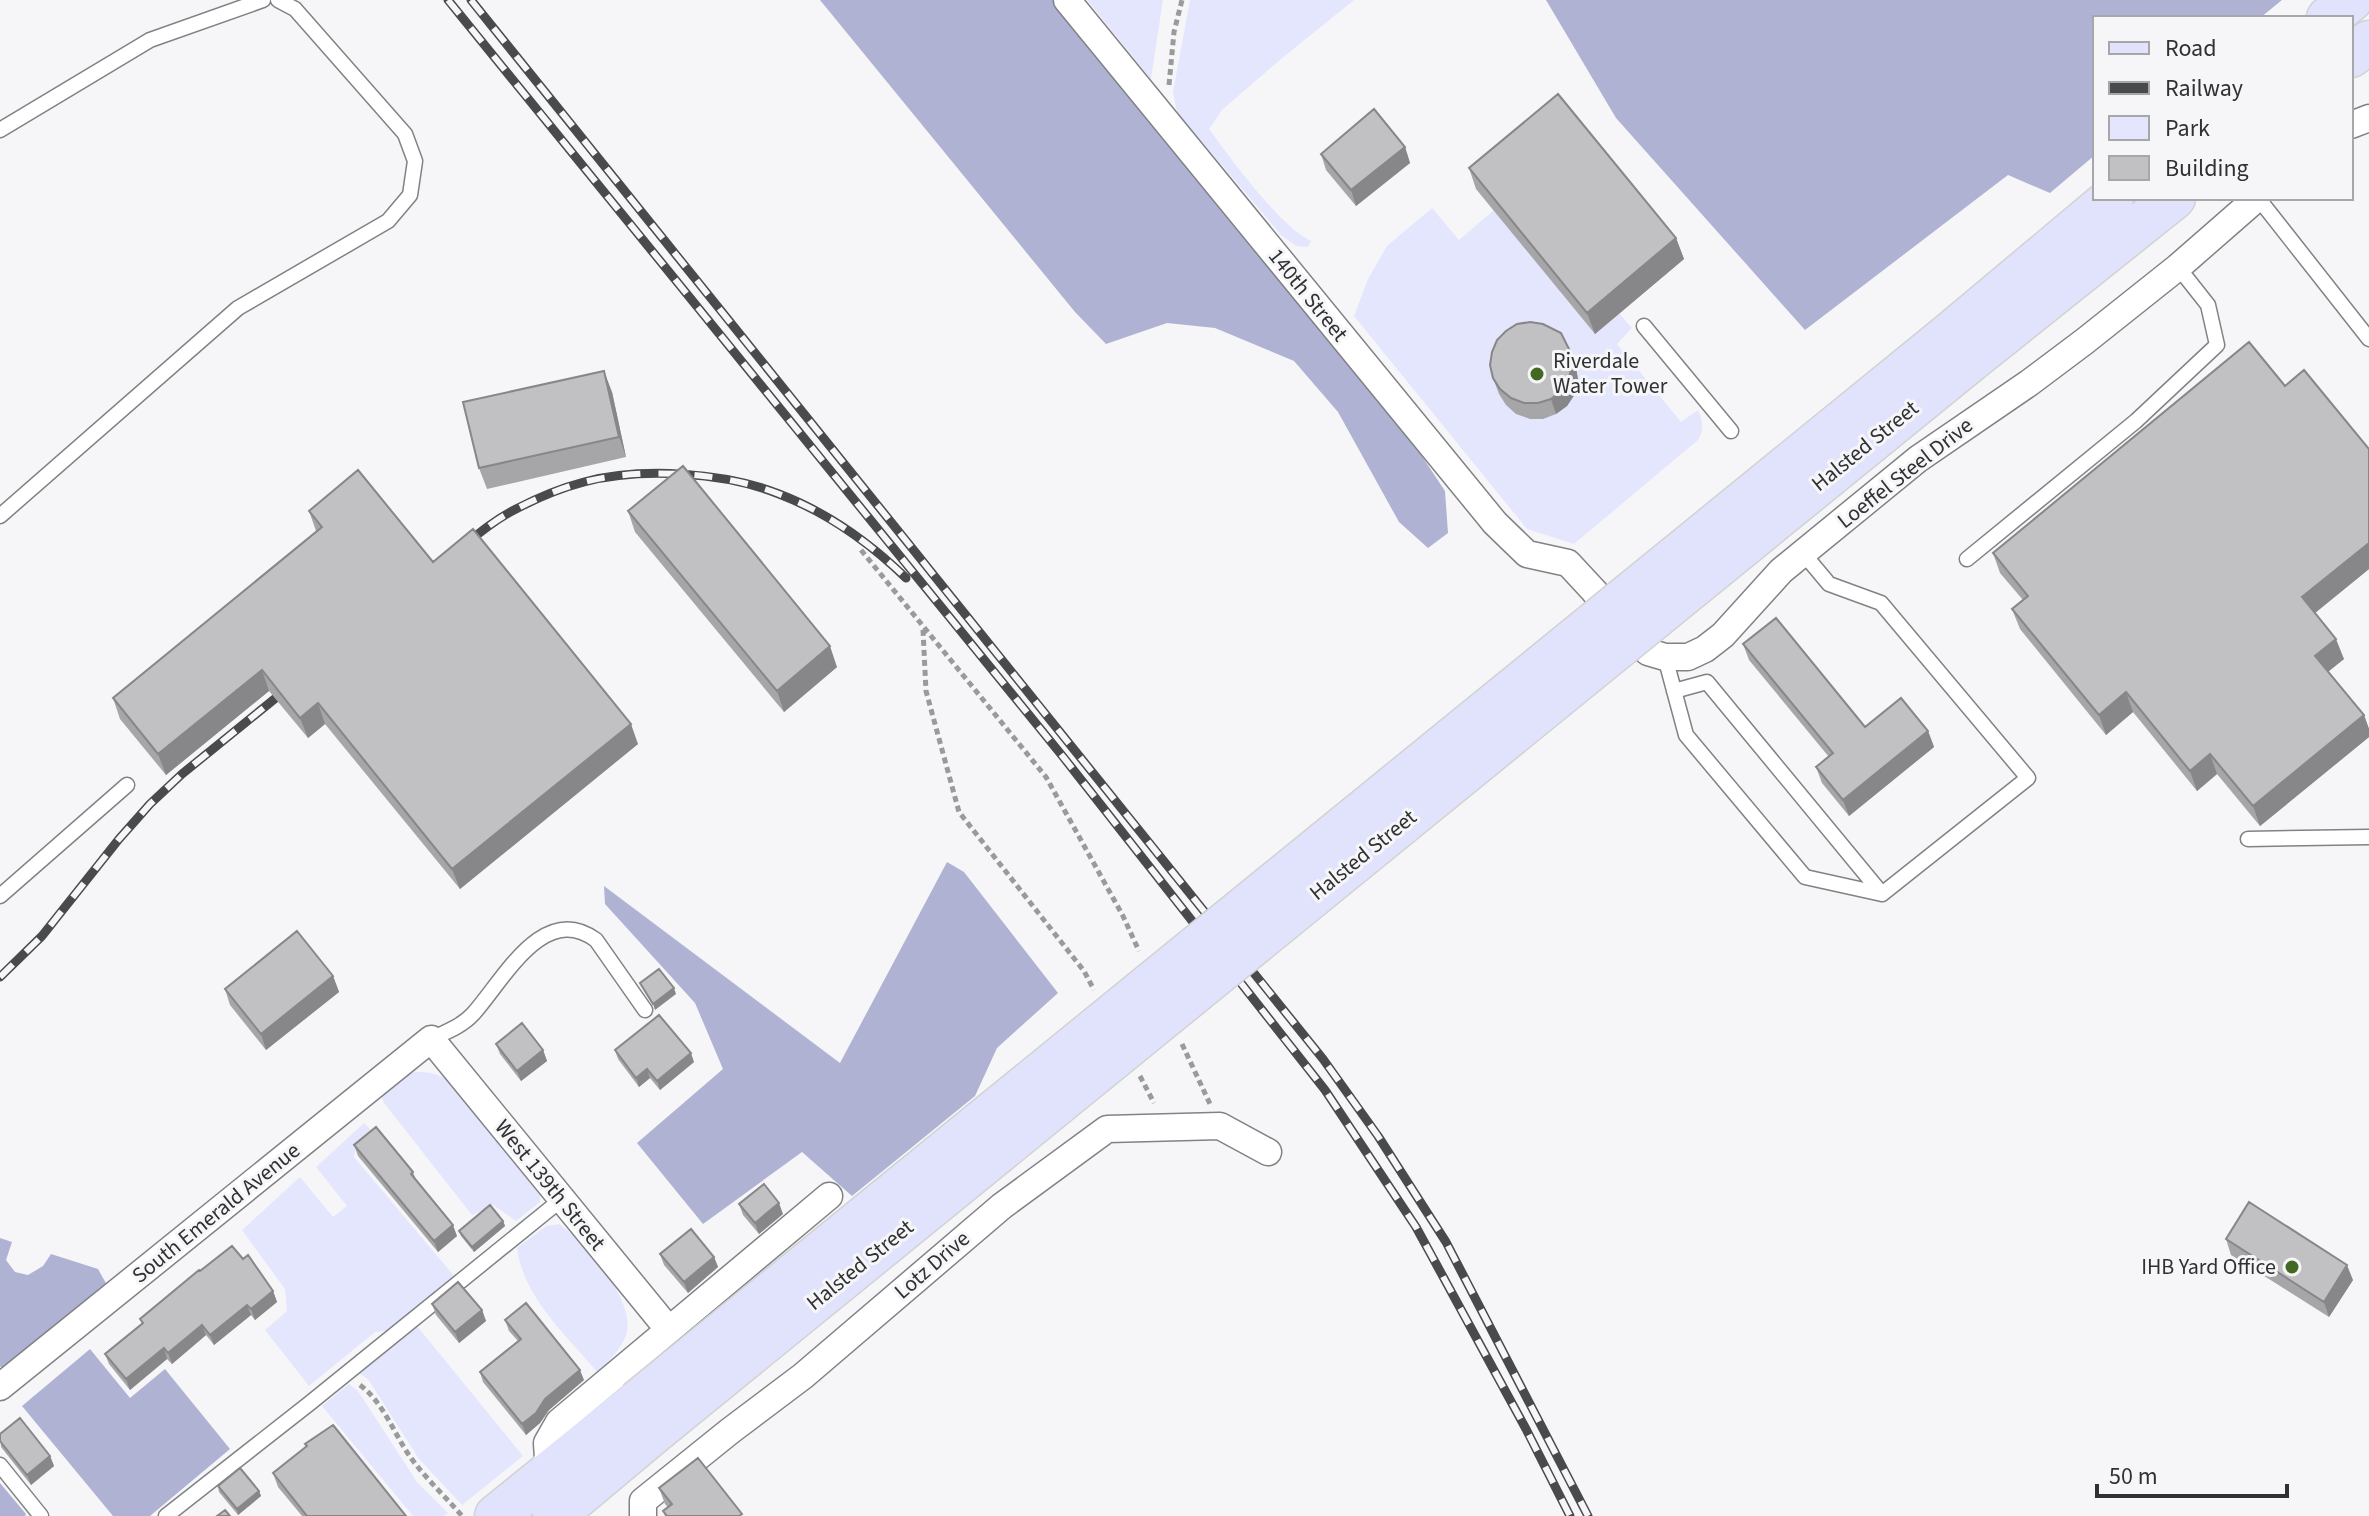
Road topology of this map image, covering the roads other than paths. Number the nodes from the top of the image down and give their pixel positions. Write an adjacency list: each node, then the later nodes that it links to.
1 (263, 0): 8 (lane)
2 (278, 0): 18 (lane)
3 (1067, 0): 21 (street, 140th Street)
4 (2351, 0): 5 (main road)
5 (2331, 16)
6 (2369, 42): 7 (main road)
7 (2353, 54)
8 (0, 130)
9 (2110, 200): 16 (main road, Halsted Street)
10 (2171, 200): 16 (main road, Halsted Street)
11 (2256, 200): 13 (street, Loeffel Steel Drive)
12 (2260, 200): 15 (lane)
13 (2178, 267): 19 (street, Loeffel Steel Drive); 20 (lane)
14 (1644, 326): 17 (lane)
15 (2369, 339)
16 (1958, 349): 35 (main road, Halsted Street, bridge)
17 (1731, 431)
18 (0, 516)
19 (1803, 553): 21 (street, Loeffel Steel Drive); 26 (lane)
20 (1967, 559)
21 (1665, 657): 22 (lane)
22 (1674, 691): 26 (lane); 26 (lane)
23 (127, 785): 27 (lane)
24 (2369, 837): 25 (lane)
25 (2248, 839)
26 (1882, 894)
27 (0, 896)
28 (645, 1010): 29 (lane)
29 (431, 1039): 32 (street, West 139th Street); 34 (street, South Emerald Avenue)
30 (1268, 1152): 42 (street, Lotz Drive)
31 (829, 1196): 33 (street)
32 (562, 1199): 33 (street, West 139th Street); 39 (lane)
33 (669, 1330): 37 (street)
34 (0, 1387)
35 (647, 1416): 37 (main road, Halsted Street); 41 (main road, Halsted Street)
36 (0, 1465): 38 (lane)
37 (549, 1474): 40 (main road, Halsted Street)
38 (41, 1516)
39 (166, 1516)
40 (496, 1516)
41 (554, 1516)
42 (643, 1516)

